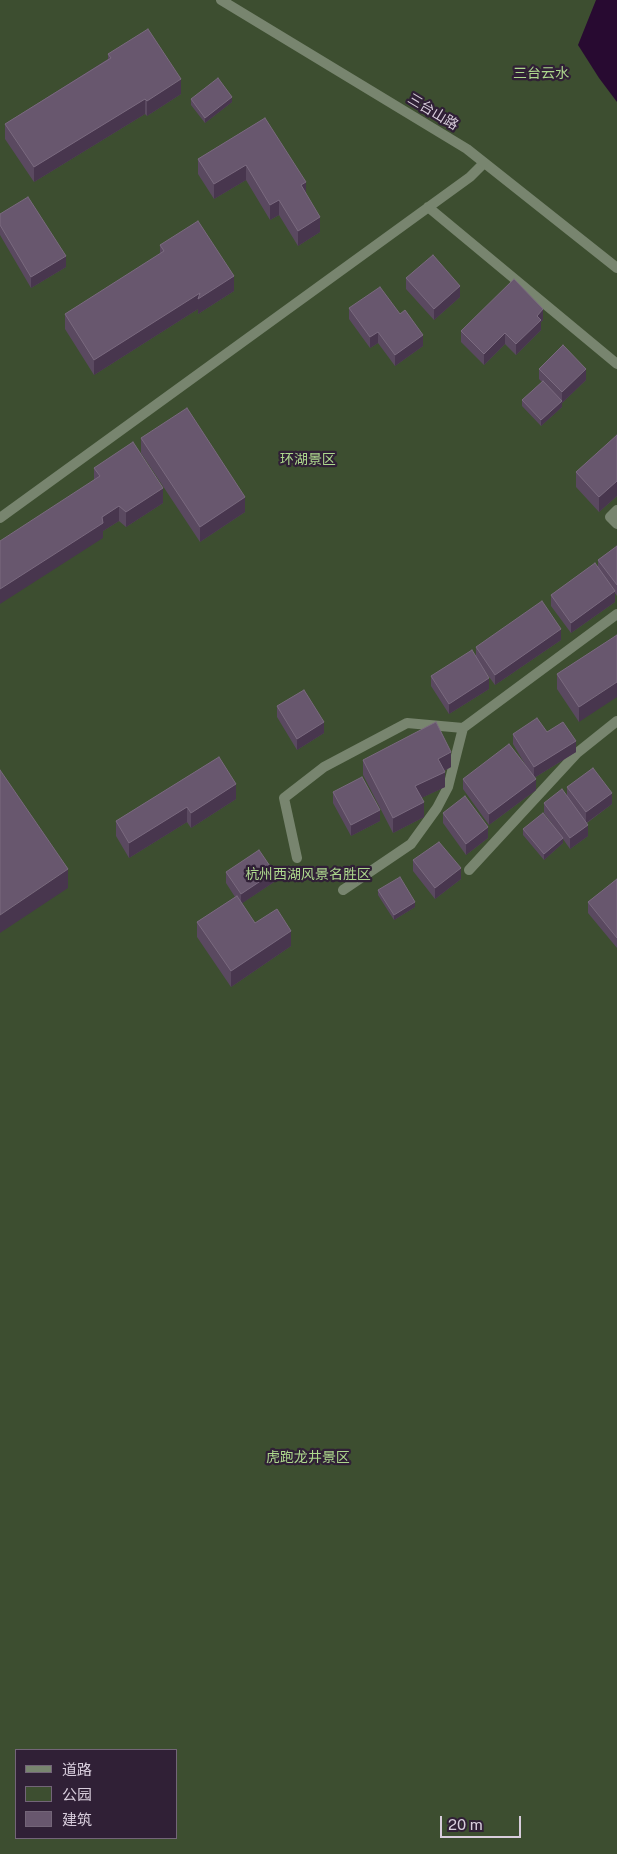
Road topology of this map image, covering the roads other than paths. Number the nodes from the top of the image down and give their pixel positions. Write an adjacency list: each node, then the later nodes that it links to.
1 (221, 0): 2 (street, 三台山路)
2 (484, 162): 3 (street); 4 (street, 三台山路)
3 (428, 207): 5 (street); 7 (street)
4 (617, 268)
5 (617, 364)
6 (617, 510): 8 (street)
7 (0, 518)
8 (617, 524)
9 (617, 614): 11 (street)
10 (617, 721): 13 (street)
11 (464, 728): 12 (street); 14 (street)
12 (297, 858)
13 (469, 870)
14 (342, 890)

